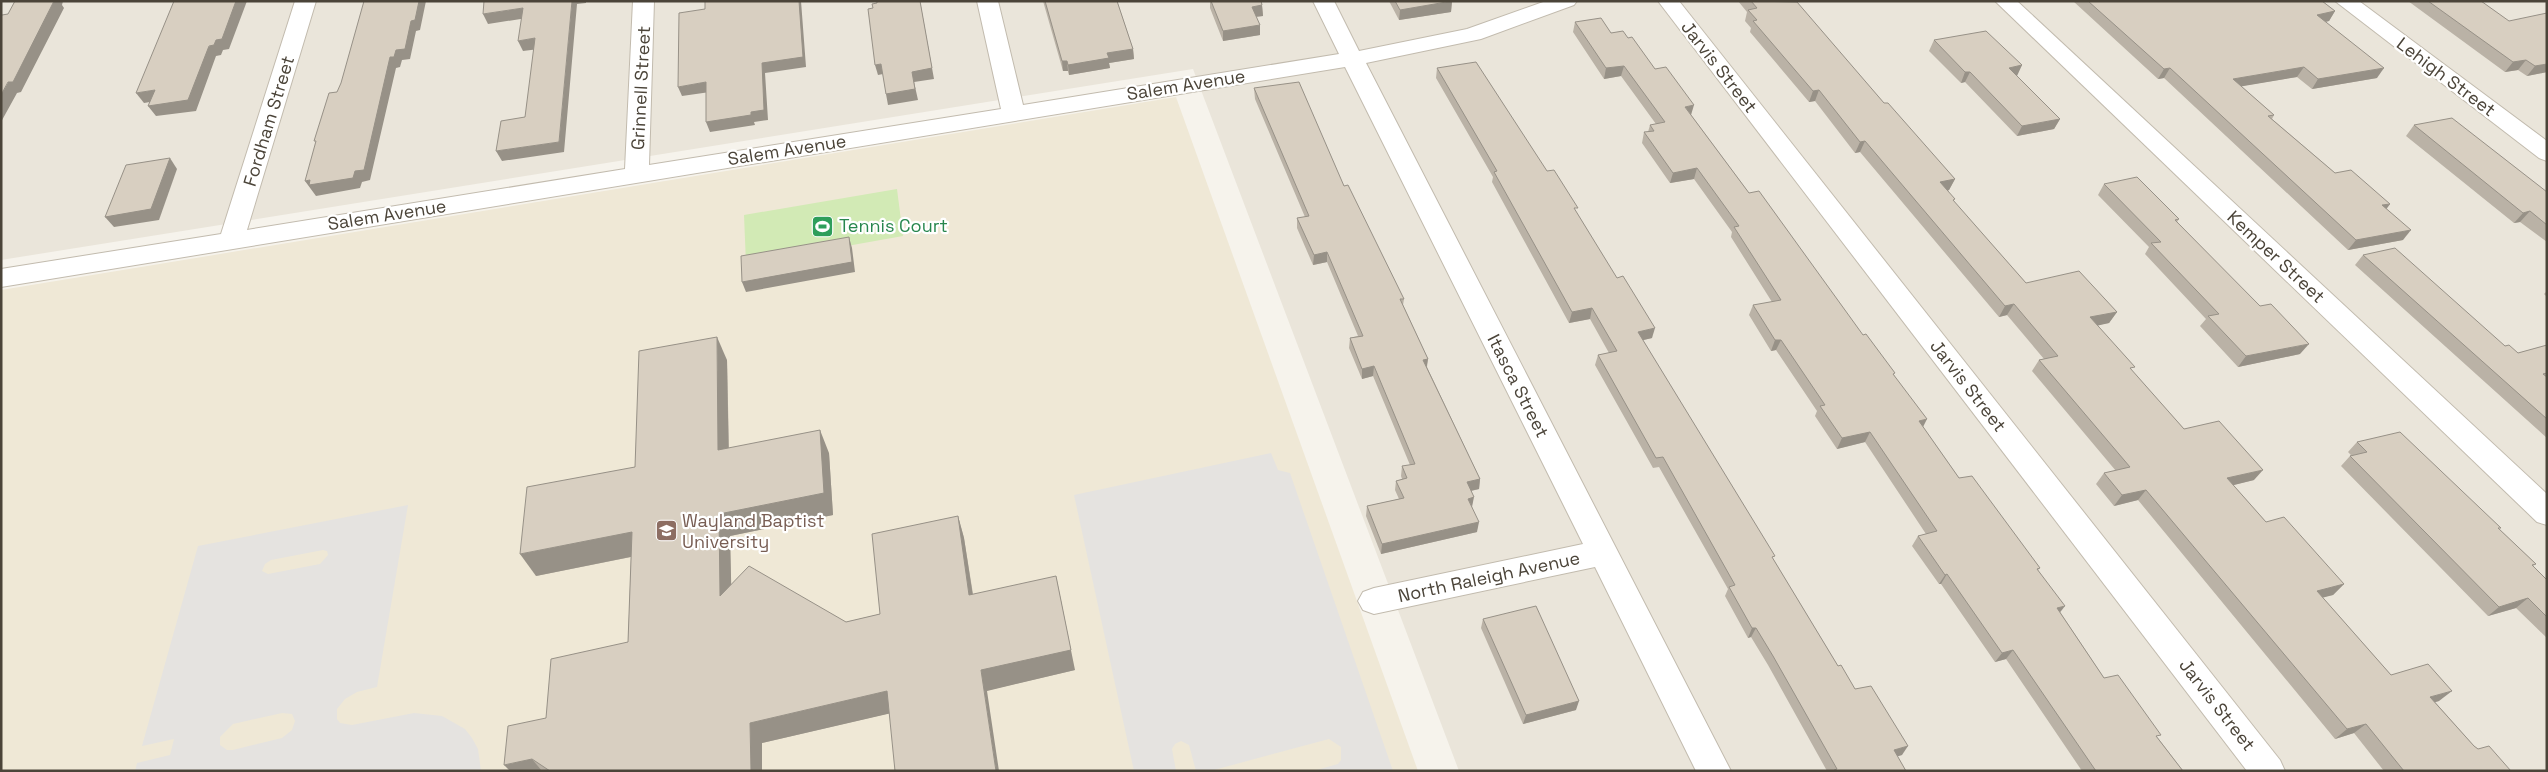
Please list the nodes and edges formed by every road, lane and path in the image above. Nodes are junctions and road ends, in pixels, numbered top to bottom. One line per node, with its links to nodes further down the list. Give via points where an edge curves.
1 (306, 1): 15 (street, Fordham Street)
2 (644, 1): 14 (street, Grinnell Street)
3 (987, 1): 10 (street)
4 (1323, 1): 9 (street, Itasca Street)
5 (1567, 1): 9 (street, Salem Avenue, via 1473,34)
6 (1668, 1): 21 (street, Jarvis Street)
7 (2005, 1): 17 (street, Kemper Street)
8 (2345, 1): 12 (street, Lehigh Street)
9 (1352, 59): 10 (street, Salem Avenue); 18 (street, Itasca Street)
10 (1013, 114): 14 (street, Salem Avenue)
11 (2547, 127): 12 (street)
12 (2520, 132): 13 (street, Lehigh Street)
13 (2547, 153)
14 (637, 175): 15 (street, Salem Avenue)
15 (231, 240): 16 (street, Salem Avenue)
16 (1, 278)
17 (2547, 513)
18 (1603, 553): 19 (street, North Raleigh Avenue); 20 (street, Itasca Street)
19 (1374, 602)
20 (1714, 771)
21 (2268, 771)

